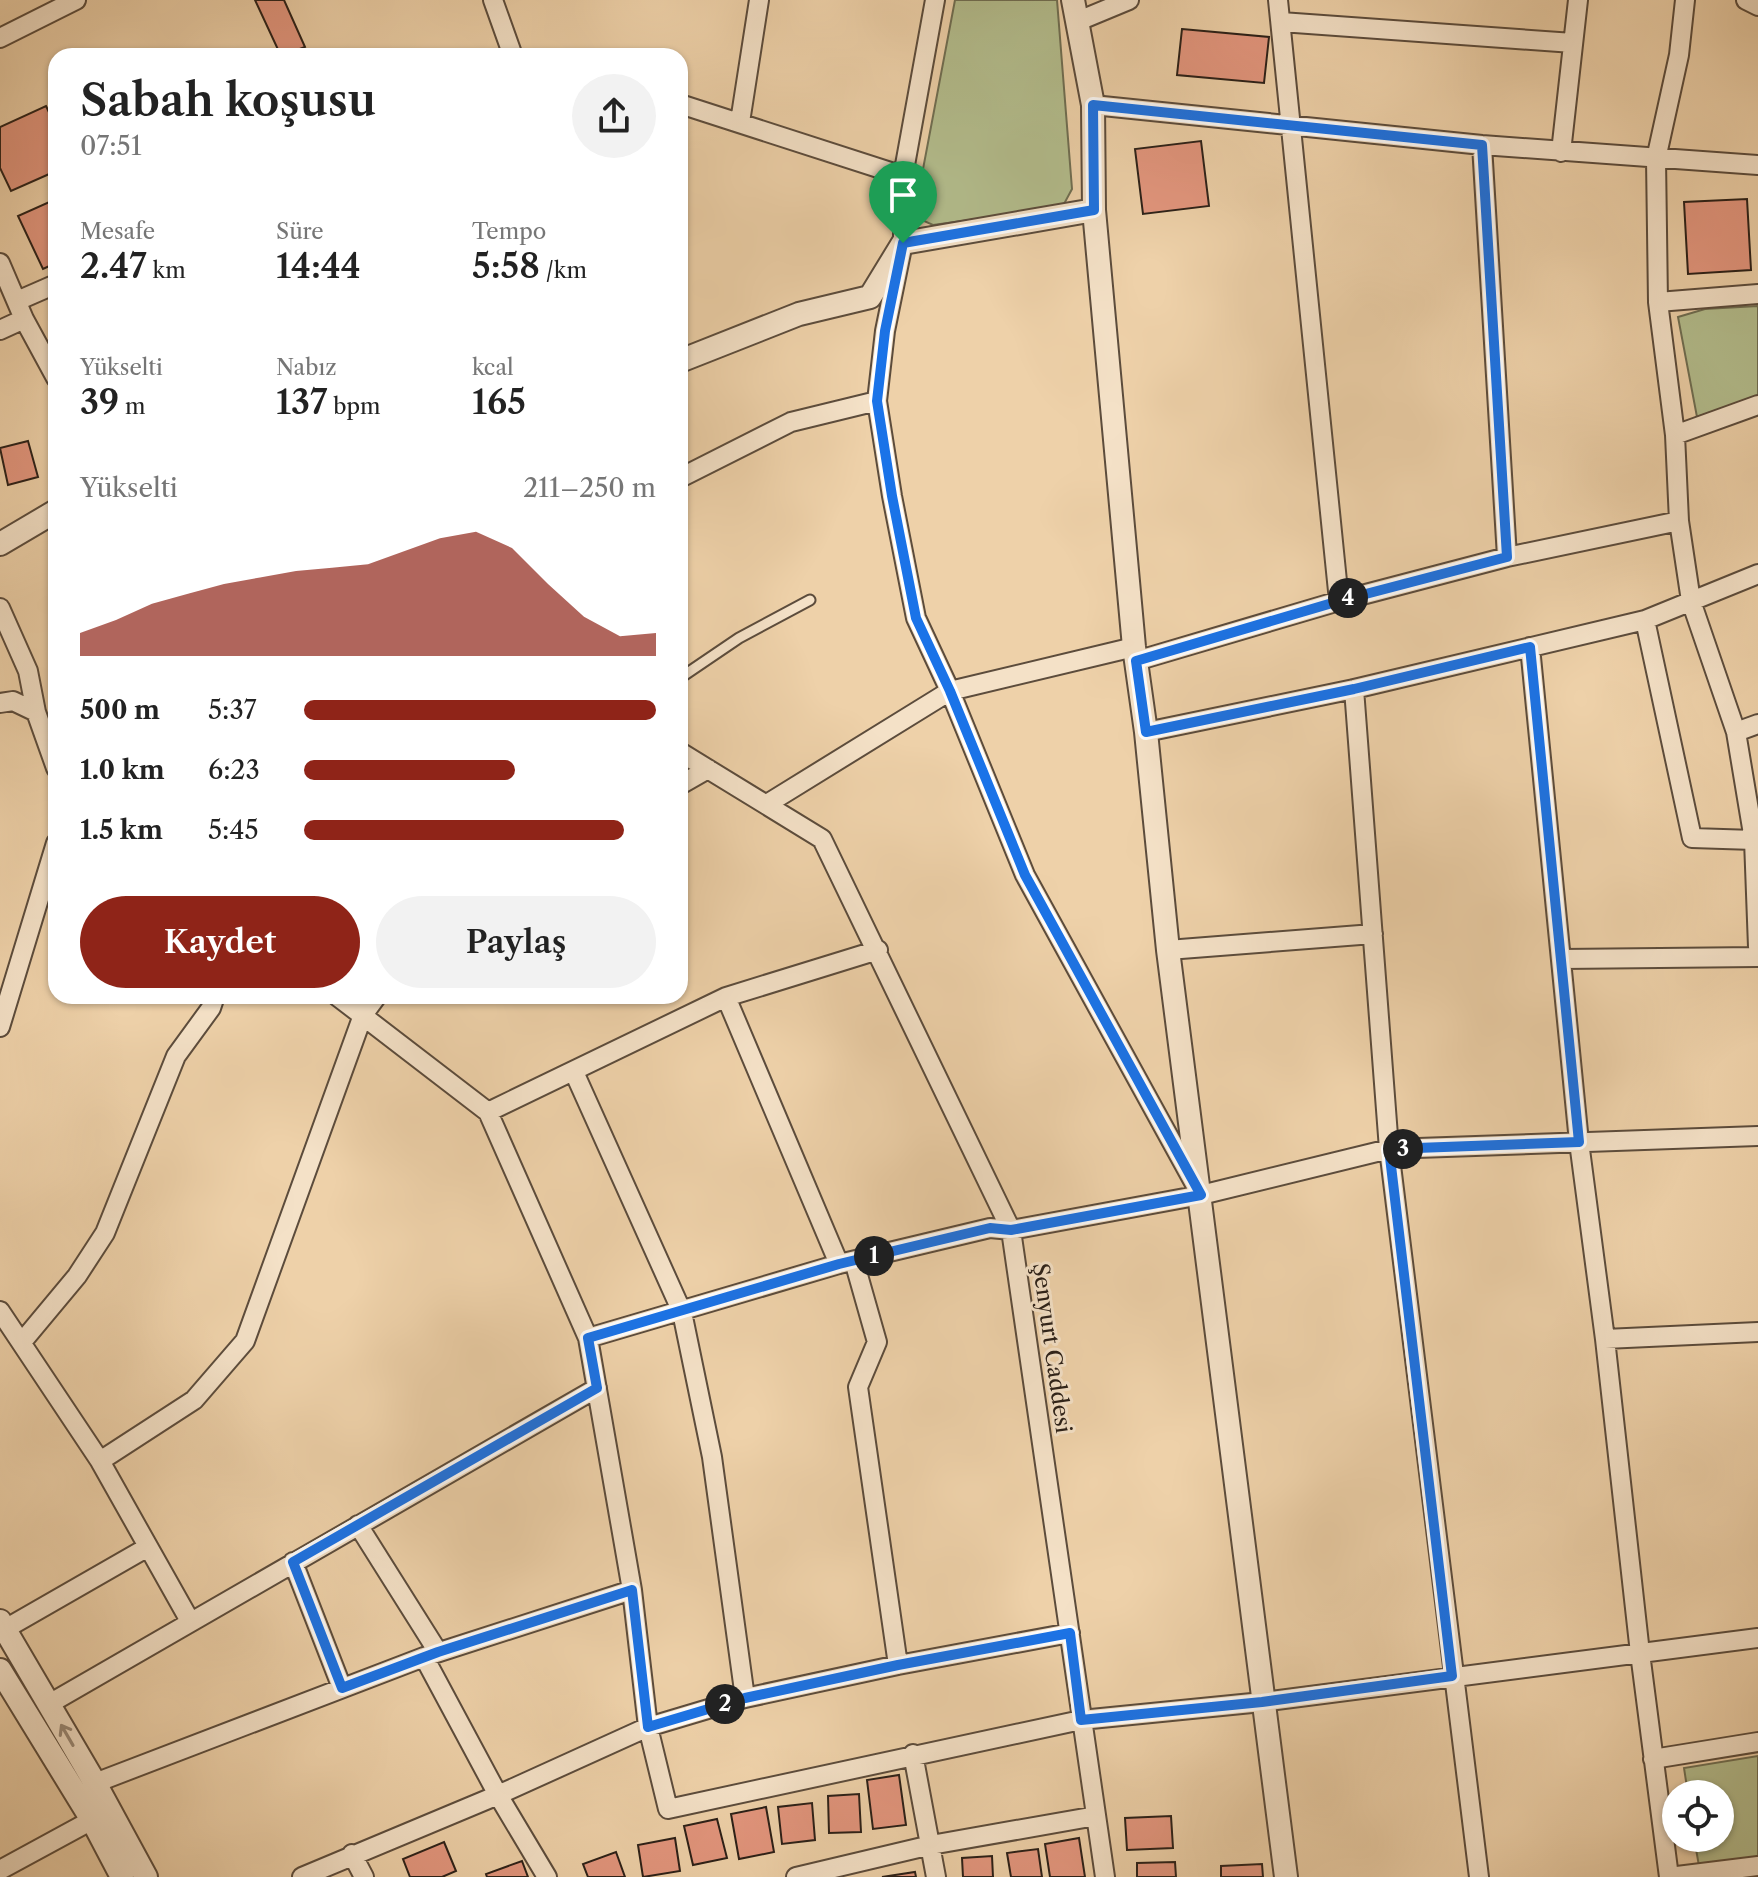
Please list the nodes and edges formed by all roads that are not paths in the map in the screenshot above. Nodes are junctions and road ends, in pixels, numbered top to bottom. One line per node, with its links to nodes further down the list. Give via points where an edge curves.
1 (76, 0): 13 (street)
2 (493, 0): 15 (street)
3 (759, 0): 18 (street)
4 (935, 0): 24 (street)
5 (1129, 0): 11 (street)
6 (1278, 0): 12 (street)
7 (1578, 0): 14 (street)
8 (1685, 0): 22 (street)
9 (1746, 0): 10 (street)
10 (1758, 6)
11 (1074, 11): 16 (street)
12 (1281, 22): 14 (street); 19 (street)
13 (0, 38)
14 (1573, 43): 21 (street)
15 (510, 48)
16 (1093, 105): 19 (street); 25 (street)
17 (688, 106): 18 (street)
18 (740, 122): 24 (street)
19 (1290, 124): 20 (street); 45 (street)
20 (1482, 145): 21 (street); 42 (street)
21 (1561, 152): 22 (street)
22 (1656, 159): 23 (street); 30 (street)
23 (1758, 165)
24 (903, 176): 26 (street)
25 (1094, 210): 26 (street); 50 (street)
26 (903, 243): 33 (street, via 870,297 799,314); 35 (street)
27 (0, 263): 31 (street)
28 (48, 290): 31 (street)
29 (1758, 294): 30 (street)
30 (1658, 302): 37 (street)
31 (21, 310): 32 (street); 34 (street)
32 (0, 330)
33 (688, 358)
34 (48, 362)
35 (877, 401): 38 (street, via 791,422); 53 (street, via 916,618)
36 (1758, 405): 37 (street)
37 (1675, 435): 40 (street)
38 (688, 474)
39 (48, 516): 41 (street)
40 (1679, 521): 42 (street); 46 (street)
41 (0, 544)
42 (1507, 557): 45 (street)
43 (1758, 574): 46 (street)
44 (810, 600): 51 (lane)
45 (1339, 601): 50 (street)
46 (1691, 601): 48 (street); 58 (street)
47 (0, 608): 55 (street, via 28,671)
48 (1645, 620): 49 (street); 64 (street, via 1692,838)
49 (1530, 647): 52 (street); 71 (street)
50 (1135, 654): 53 (street); 57 (street)
51 (688, 673)
52 (1354, 689): 57 (street); 66 (street)
53 (950, 691): 63 (street); 83 (street, via 1025,875)
54 (0, 703): 55 (street, via 13,701)
55 (36, 712): 59 (street)
56 (1758, 724): 58 (street)
57 (1146, 732): 69 (street)
58 (1736, 732): 64 (street)
59 (48, 746)
60 (688, 757): 61 (street, Şenyurt Caddesi)
61 (708, 769): 62 (street); 63 (street, Şenyurt Caddesi)
62 (688, 780)
63 (767, 804): 68 (street, Şenyurt Caddesi, via 822,839)
64 (1754, 840): 67 (street)
65 (48, 869): 77 (street)
66 (1373, 934): 69 (street); 82 (street)
67 (1758, 947)
68 (878, 950): 72 (street); 84 (street, Şenyurt Caddesi)
69 (1168, 950): 83 (street)
70 (1758, 957): 71 (street)
71 (1562, 959): 81 (street)
72 (726, 997): 78 (street); 85 (street)
73 (212, 1004): 91 (street, via 176,1056 105,1233)
74 (348, 1004): 76 (street)
75 (371, 1004): 76 (street)
76 (363, 1015): 79 (street); 93 (street, via 245,1341 194,1400)
77 (0, 1027)
78 (574, 1072): 79 (street); 87 (street)
79 (488, 1112): 89 (street)
80 (1758, 1136): 81 (street)
81 (1579, 1142): 82 (street); 90 (street)
82 (1389, 1149): 83 (street); 106 (street)
83 (1201, 1195): 84 (street); 109 (street)
84 (1011, 1230): 85 (street, via 990,1228); 100 (street, Şenyurt Caddesi)
85 (846, 1262): 87 (street); 104 (street, via 877,1342 858,1387)
86 (0, 1311): 91 (street)
87 (682, 1312): 89 (street); 108 (street, via 712,1457)
88 (1758, 1332): 90 (street)
89 (588, 1338): 92 (street)
90 (1605, 1339): 102 (street)
91 (22, 1342): 93 (street)
92 (597, 1388): 94 (street); 97 (street)
93 (100, 1461): 95 (street)
94 (358, 1525): 96 (street); 103 (street)
95 (148, 1547): 98 (street); 99 (street)
96 (293, 1562): 98 (street); 107 (street)
97 (632, 1590): 103 (street); 112 (street)
98 (190, 1621): 110 (street)
99 (2, 1625): 110 (street)
100 (1070, 1633): 104 (street); 111 (street, Şenyurt Caddesi)
101 (1758, 1638): 102 (street)
102 (1640, 1653): 106 (street); 115 (street)
103 (431, 1655): 107 (street); 117 (street)
104 (898, 1665): 108 (street)
105 (0, 1670): 119 (street)
106 (1452, 1676): 109 (street); 133 (street)
107 (342, 1688): 116 (street)
108 (745, 1698): 112 (street)
109 (1262, 1702): 111 (street); 132 (street)
110 (49, 1704): 116 (street, one-way to 110)
111 (1081, 1720): 114 (street); 118 (street, Şenyurt Caddesi)
112 (648, 1727): 114 (street, via 668,1809); 117 (street)
113 (1758, 1742): 115 (street)
114 (913, 1754): 120 (street)
115 (1653, 1759): 134 (street)
116 (95, 1783): 125 (street)
117 (498, 1795): 121 (street); 128 (street)
118 (1096, 1816): 120 (street); 131 (street, Şenyurt Caddesi)
119 (92, 1820): 123 (street); 124 (street)
120 (931, 1845): 129 (street); 130 (street)
121 (352, 1854): 126 (street); 127 (street)
122 (1758, 1866): 134 (street)
123 (0, 1870)
124 (122, 1877)
125 (146, 1877)
126 (302, 1877)
127 (364, 1877)
128 (547, 1877)
129 (796, 1877)
130 (936, 1877)
131 (1105, 1877)
132 (1286, 1877)
133 (1479, 1877)
134 (1669, 1877)

